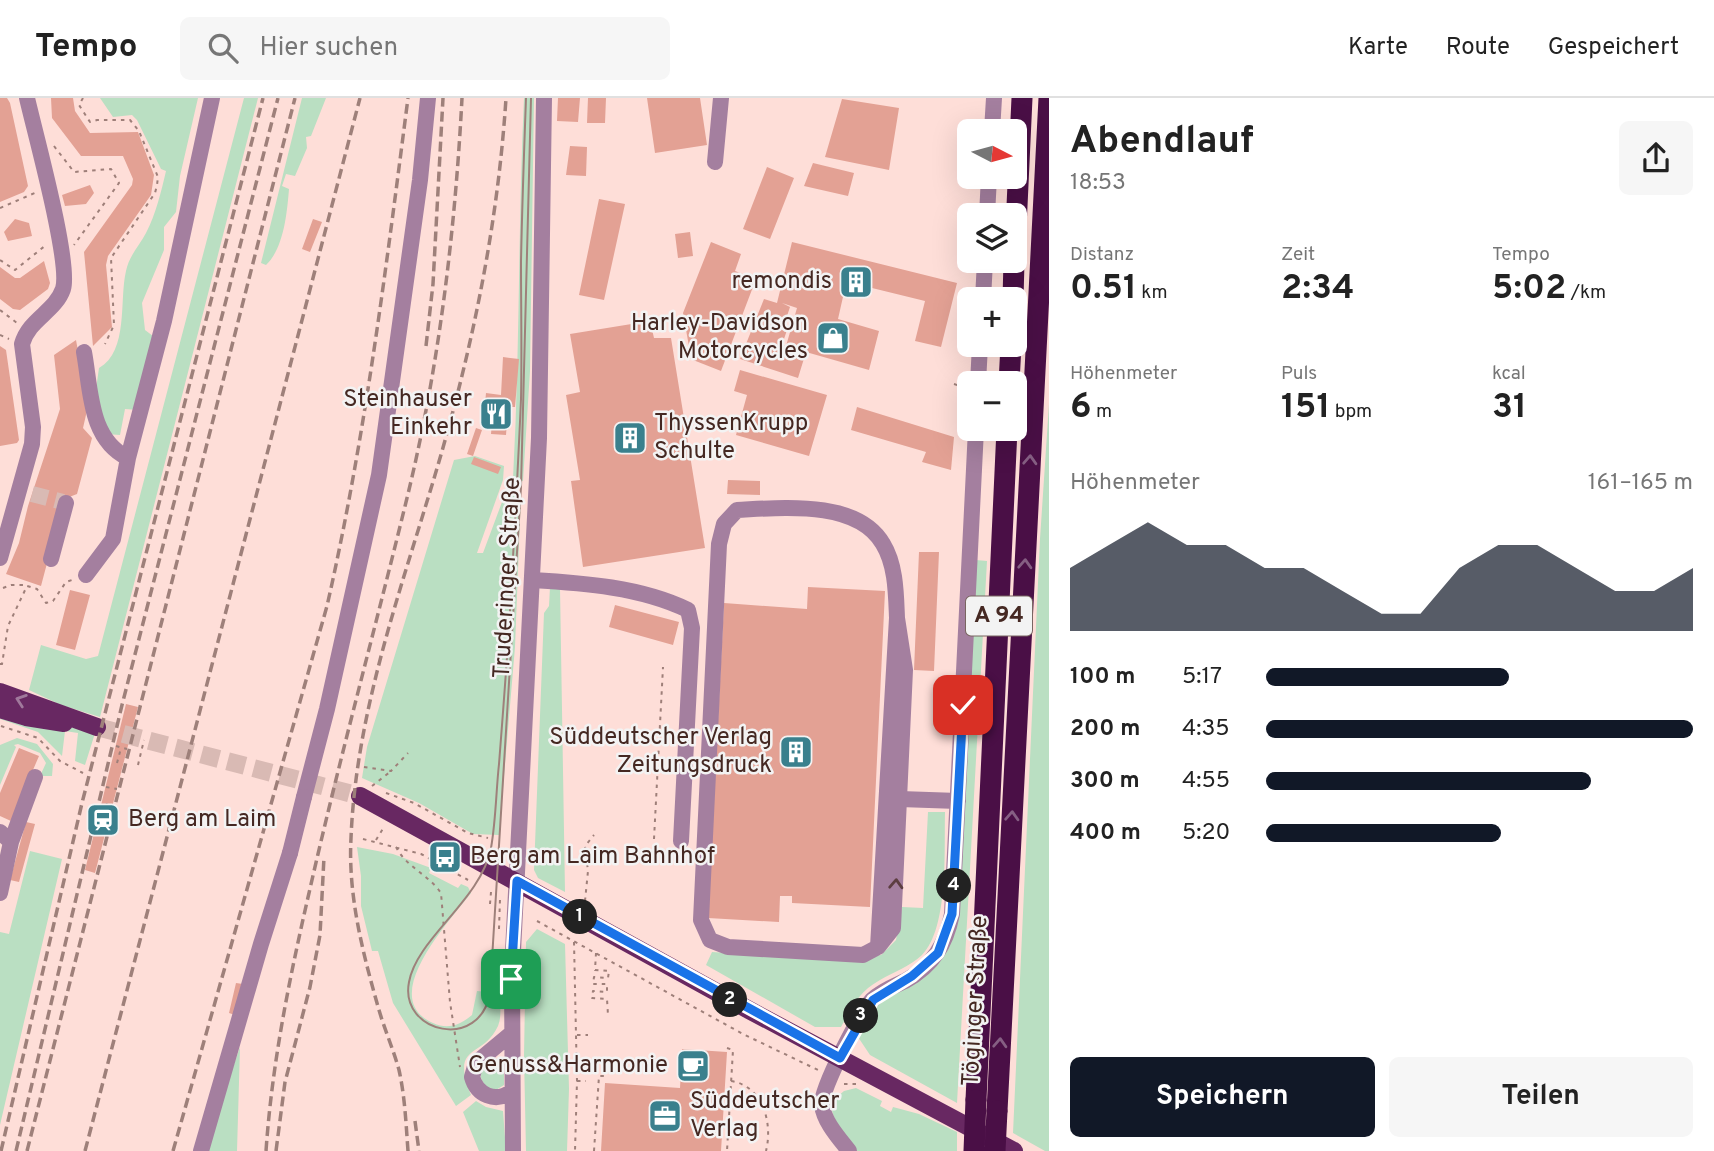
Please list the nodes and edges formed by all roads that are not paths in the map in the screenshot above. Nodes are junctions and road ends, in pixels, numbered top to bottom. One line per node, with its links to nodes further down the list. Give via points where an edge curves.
1 (27, 98): 18 (street, via 65,278 55,303 26,330 22,344 33,427 26,493)
2 (212, 98): 16 (street, via 164,321)
3 (428, 98): 37 (street, bridge, via 421,180 379,475 290,853)
4 (544, 98): 21 (street, Truderinger Straße)
5 (720, 98): 11 (street)
6 (994, 98): 9 (street)
7 (1022, 98): 12 (highway)
8 (1049, 98): 10 (highway, Töginger Straße)
9 (993, 119)
10 (1048, 125): 41 (highway, Töginger Straße / A 94, one-way to 10, bridge)
11 (715, 162)
12 (1017, 203)
13 (84, 352): 16 (street, via 98,431 116,452)
14 (975, 441): 28 (street)
15 (1006, 441): 40 (highway, Töginger Straße / A 94, bridge)
16 (128, 458): 20 (street, via 113,539)
17 (67, 501): 19 (street)
18 (0, 558)
19 (51, 559)
20 (86, 575)
21 (532, 580): 30 (street, via 599,585 688,610 692,623); 31 (street, Truderinger Straße)
22 (897, 618): 27 (street, via 905,670); 33 (street); 33 (street, via 895,582 885,545 857,521 833,511 783,507 737,510 723,524 701,920 710,940 728,947 863,954)
23 (0, 692): 24 (main road, one-way to 23, via 93,726)
24 (0, 709)
25 (35, 777): 29 (street)
26 (366, 792): 31 (main road)
27 (900, 799): 28 (street); 33 (street, one-way to 27, via 893,928)
28 (958, 801): 35 (street, via 952,914 944,942 929,964 873,1000)
29 (6, 837): 32 (street)
30 (681, 841)
31 (517, 881): 34 (street, Truderinger Straße); 35 (main road)
32 (0, 893)
33 (878, 947)
34 (512, 1033): 36 (street, Truderinger Straße); 36 (street, via 476,1063 472,1077 479,1091 488,1096 500,1097)
35 (840, 1058): 39 (street, via 823,1092 822,1105 826,1119); 42 (main road)
36 (511, 1091): 38 (street, Truderinger Straße)
37 (201, 1151)
38 (513, 1151)
39 (849, 1151)
40 (974, 1151)
41 (995, 1151)
42 (1014, 1151)

